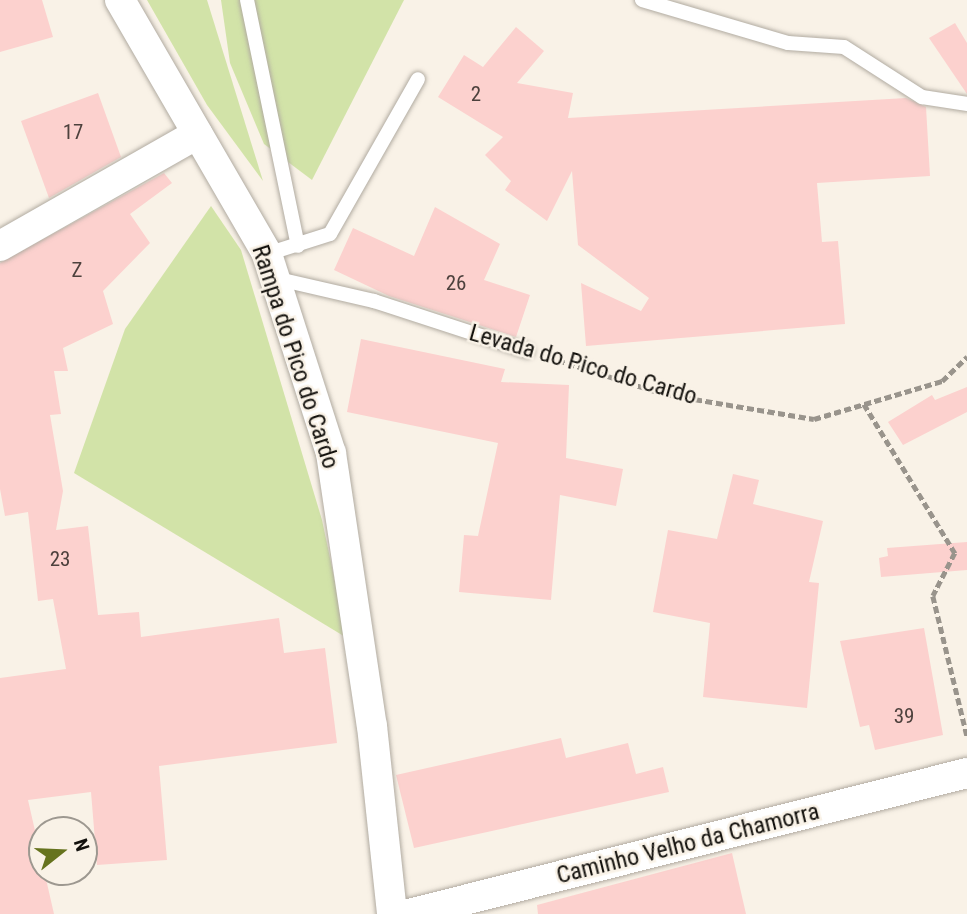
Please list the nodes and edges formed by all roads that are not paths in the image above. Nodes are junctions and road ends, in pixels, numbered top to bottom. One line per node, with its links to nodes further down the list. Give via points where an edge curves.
1 (120, 0): 6 (street, Rampa do Pico do Cardo)
2 (247, 0): 8 (lane)
3 (642, 0): 5 (lane, via 788,43 844,47 922,97)
4 (418, 79): 8 (lane, via 330,234)
5 (967, 104)
6 (197, 134): 7 (street); 9 (street, Rampa do Pico do Cardo)
7 (0, 246)
8 (298, 246): 9 (lane)
9 (270, 266): 10 (lane, Levada do Pico do Cardo); 12 (street, Rampa do Pico do Cardo, via 331,453 372,726)
10 (527, 351)
11 (967, 773): 13 (street, Caminho Velho da Chamorra)
12 (392, 914)
13 (409, 914)

